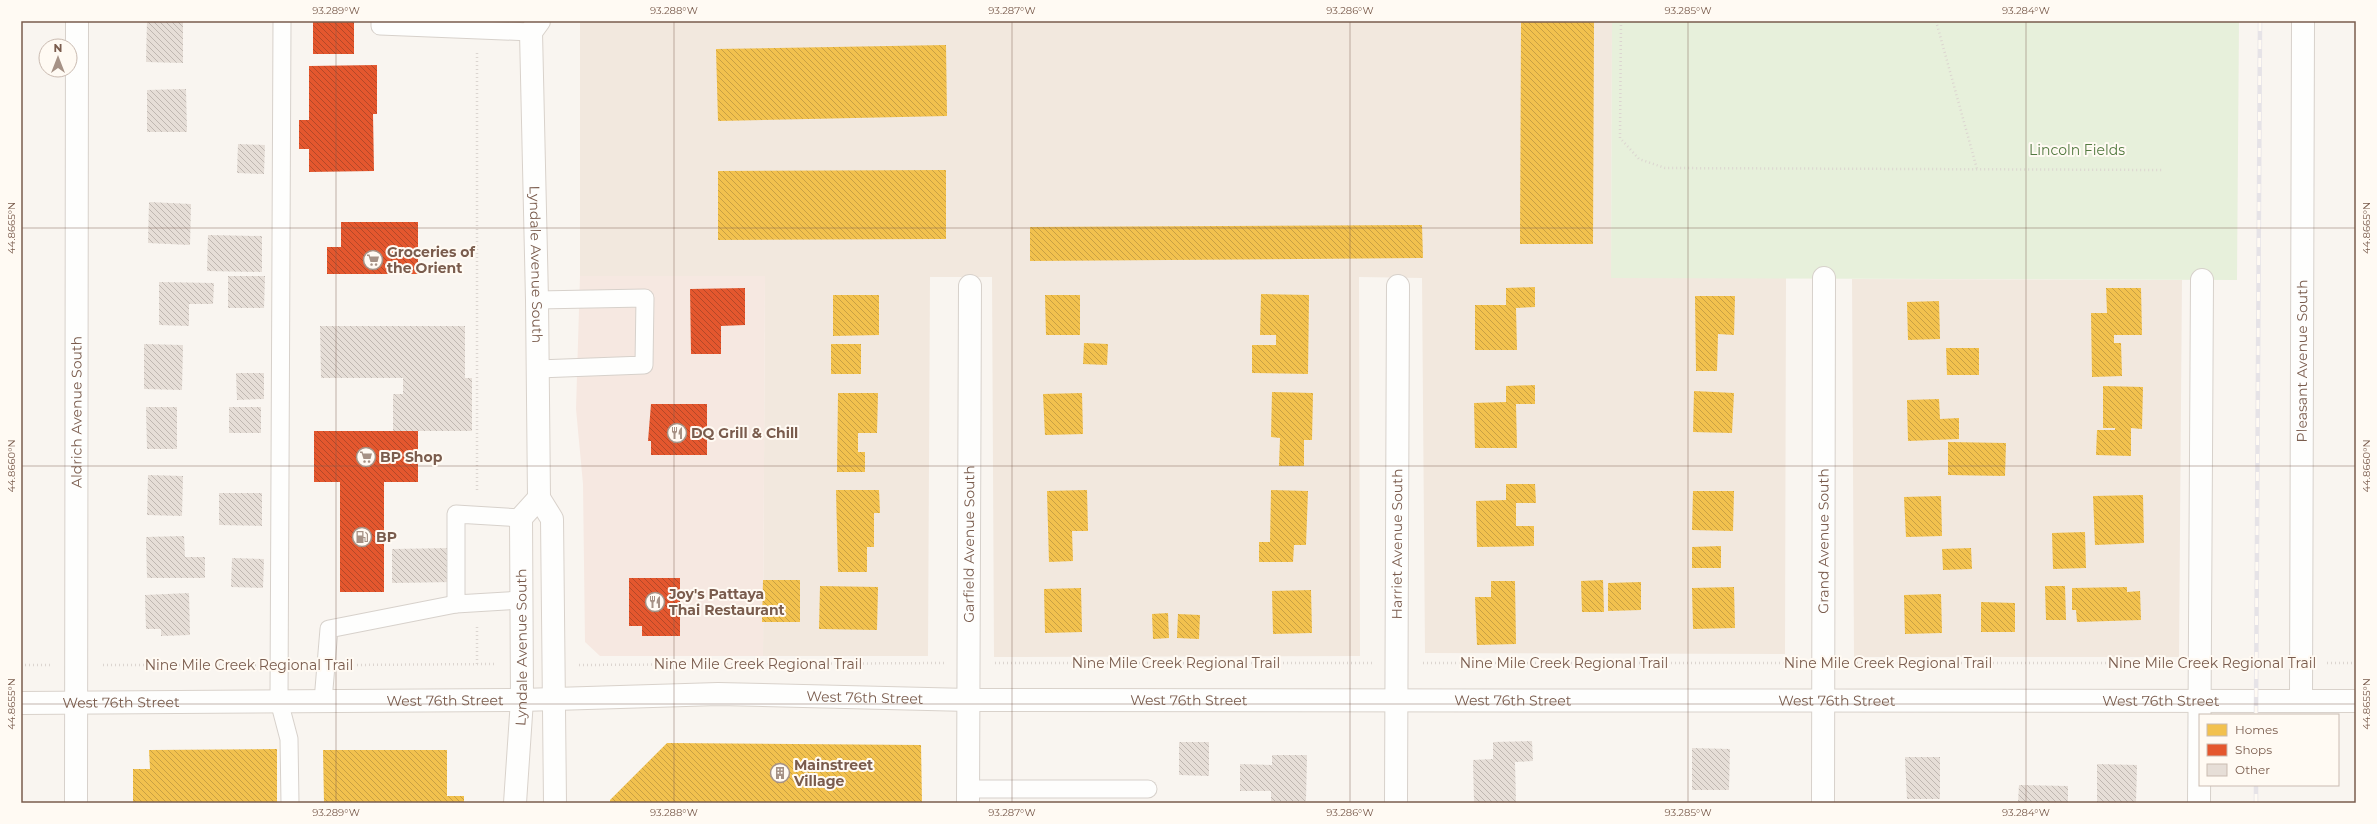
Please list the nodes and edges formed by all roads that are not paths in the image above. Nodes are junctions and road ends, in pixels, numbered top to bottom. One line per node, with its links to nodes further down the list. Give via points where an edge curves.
1 (77, 21): 27 (street, Aldrich Avenue South)
2 (282, 21): 20 (lane)
3 (380, 21): 5 (lane, via 380,26 477,30)
4 (2303, 21): 24 (street, Pleasant Avenue South)
5 (531, 25): 10 (street, Lyndale Avenue South)
6 (1824, 278): 22 (street, Grand Avenue South)
7 (2202, 280): 23 (street)
8 (970, 286): 18 (street, Garfield Avenue South)
9 (1398, 286): 19 (street, Harriet Avenue South)
10 (537, 300): 11 (street, Lyndale Avenue South); 11 (lane, via 645,298 644,366)
11 (538, 369): 12 (street, Lyndale Avenue South)
12 (539, 498): 13 (street); 16 (street, via 552,519)
13 (521, 518): 14 (street, Lyndale Avenue South); 15 (lane, via 456,514)
14 (522, 600): 15 (lane); 17 (street, Lyndale Avenue South)
15 (456, 604): 21 (lane, via 329,629)
16 (555, 699): 17 (street, West 76th Street); 18 (street, West 76th Street, via 718,694); 35 (street)
17 (522, 700): 21 (street, West 76th Street); 34 (street, Lyndale Avenue South)
18 (969, 700): 19 (street, West 76th Street); 31 (street, Garfield Avenue South)
19 (1396, 700): 22 (street, West 76th Street); 36 (street, Harriet Avenue South)
20 (279, 701): 21 (street, West 76th Street); 27 (street, West 76th Street); 33 (lane, via 289,739)
21 (323, 701)
22 (1823, 701): 23 (street, West 76th Street); 37 (street, Grand Avenue South)
23 (2200, 701): 24 (street, West 76th Street); 28 (street)
24 (2301, 701): 25 (street, West 76th Street)
25 (2356, 701)
26 (21, 703): 27 (street, West 76th Street)
27 (77, 703): 32 (street, Aldrich Avenue South)
28 (2200, 714)
29 (2199, 786): 38 (street)
30 (1148, 789): 31 (lane)
31 (968, 796)
32 (76, 803)
33 (290, 803)
34 (515, 803)
35 (555, 803)
36 (1396, 803)
37 (1823, 803)
38 (2199, 803)

